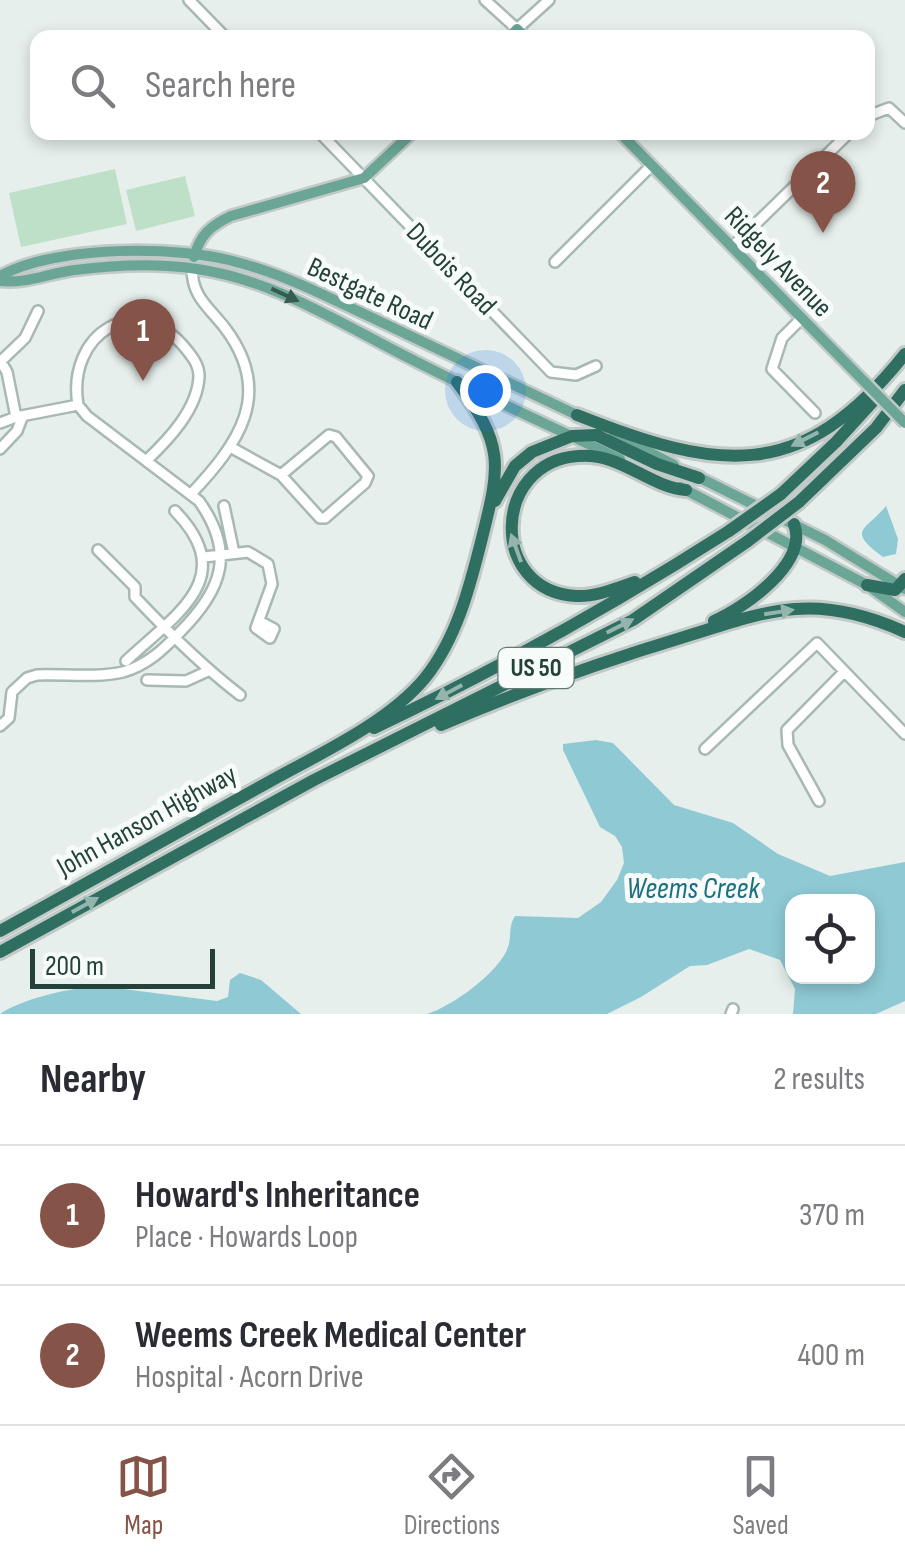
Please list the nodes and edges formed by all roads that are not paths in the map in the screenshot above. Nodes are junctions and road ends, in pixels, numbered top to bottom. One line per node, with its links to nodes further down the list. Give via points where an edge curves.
1 (189, 0): 4 (street)
2 (485, 0): 5 (street)
3 (549, 0): 6 (street)
4 (218, 30)
5 (512, 30)
6 (522, 30)
7 (875, 113): 8 (street, via 889,108)
8 (905, 123)
9 (327, 140): 14 (street, Dubois Road)
10 (404, 140): 14 (main road)
11 (627, 140): 13 (main road, Ridgely Avenue)
12 (842, 140): 15 (street)
13 (651, 166): 15 (main road, Ridgely Avenue); 17 (street)
14 (364, 178): 16 (main road, via 231,216 201,236); 25 (street, Dubois Road, via 552,372 576,374)
15 (733, 246): 21 (main road, Ridgely Avenue)
16 (194, 254): 18 (main road); 19 (main road, Bestgate Road, via 102,252 17,267); 30 (main road, Bestgate Road, via 240,262 302,286)
17 (555, 262)
18 (192, 268): 19 (main road, Bestgate Road, via 71,270 16,283); 26 (main road, Bestgate Road, one-way to 26, via 276,290); 35 (street, via 198,299 226,329 245,370 246,412)
19 (0, 278)
20 (38, 311): 23 (street, via 24,338)
21 (802, 318): 29 (street, via 782,338 772,369); 33 (main road, Ridgely Avenue, bridge)
22 (905, 354): 30 (highway, one-way to 30, via 851,412 804,443 777,451 710,456 672,450)
23 (0, 360): 31 (street)
24 (905, 365): 51 (highway, US 50, bridge, via 781,494)
25 (596, 366)
26 (457, 382): 34 (main road, Bestgate Road); 44 (highway, via 492,440 496,470)
27 (905, 390): 69 (highway, US 50, one-way to 27, bridge, via 633,620 799,502 876,428)
28 (78, 405): 31 (street); 37 (street); 37 (street, via 84,352 99,332 133,320 178,339 195,360 198,386 172,435)
29 (815, 413)
30 (576, 415): 39 (main road, Bestgate Road)
31 (19, 417): 32 (street); 36 (street, via 17,431)
32 (0, 424)
33 (905, 424)
34 (572, 436): 39 (highway, via 596,435); 40 (main road, Bestgate Road); 44 (highway, via 515,466)
35 (232, 448): 38 (street); 41 (street)
36 (0, 449)
37 (147, 460): 41 (street)
38 (281, 476): 38 (street, via 325,518 368,476 329,436)
39 (700, 478): 45 (main road, Bestgate Road)
40 (686, 490): 46 (main road, Bestgate Road); 51 (highway, one-way to 40, via 580,596 546,588 512,547 516,499 540,467 580,455 616,461)
41 (191, 494): 49 (street, via 213,520)
42 (224, 506): 48 (street)
43 (175, 511): 50 (street)
44 (488, 516): 68 (highway, via 457,622 424,679 398,704)
45 (794, 524): 46 (highway); 53 (main road, Bestgate Road)
46 (796, 546): 52 (main road, Bestgate Road); 59 (highway, via 771,582 743,606)
47 (98, 550): 56 (street)
48 (234, 553): 49 (street); 55 (street, via 258,556 271,571)
49 (220, 555): 50 (street); 58 (street, via 212,594)
50 (204, 557): 56 (street, via 198,586)
51 (657, 577): 68 (highway, US 50, one-way to 68)
52 (867, 584): 53 (highway, via 884,590); 54 (main road, Bestgate Road)
53 (904, 585)
54 (905, 612)
55 (258, 622)
56 (163, 626): 58 (street); 60 (street)
57 (905, 632): 59 (highway, one-way to 57, via 795,609 864,616)
58 (176, 638): 61 (street); 65 (street, via 122,672 27,678 12,692)
59 (651, 647): 69 (highway, via 510,696)
60 (126, 661)
61 (208, 671): 63 (street, via 186,681); 64 (street)
62 (844, 672): 66 (street); 67 (street, via 816,643); 70 (street, via 788,730 788,746)
63 (147, 680)
64 (240, 695)
65 (0, 726)
66 (905, 734)
67 (705, 749)
68 (318, 755): 71 (highway, John Hanson Highway / US 50)
69 (314, 780): 72 (highway, John Hanson Highway / US 50, one-way to 69)
70 (819, 800)
71 (0, 931)
72 (0, 952)

